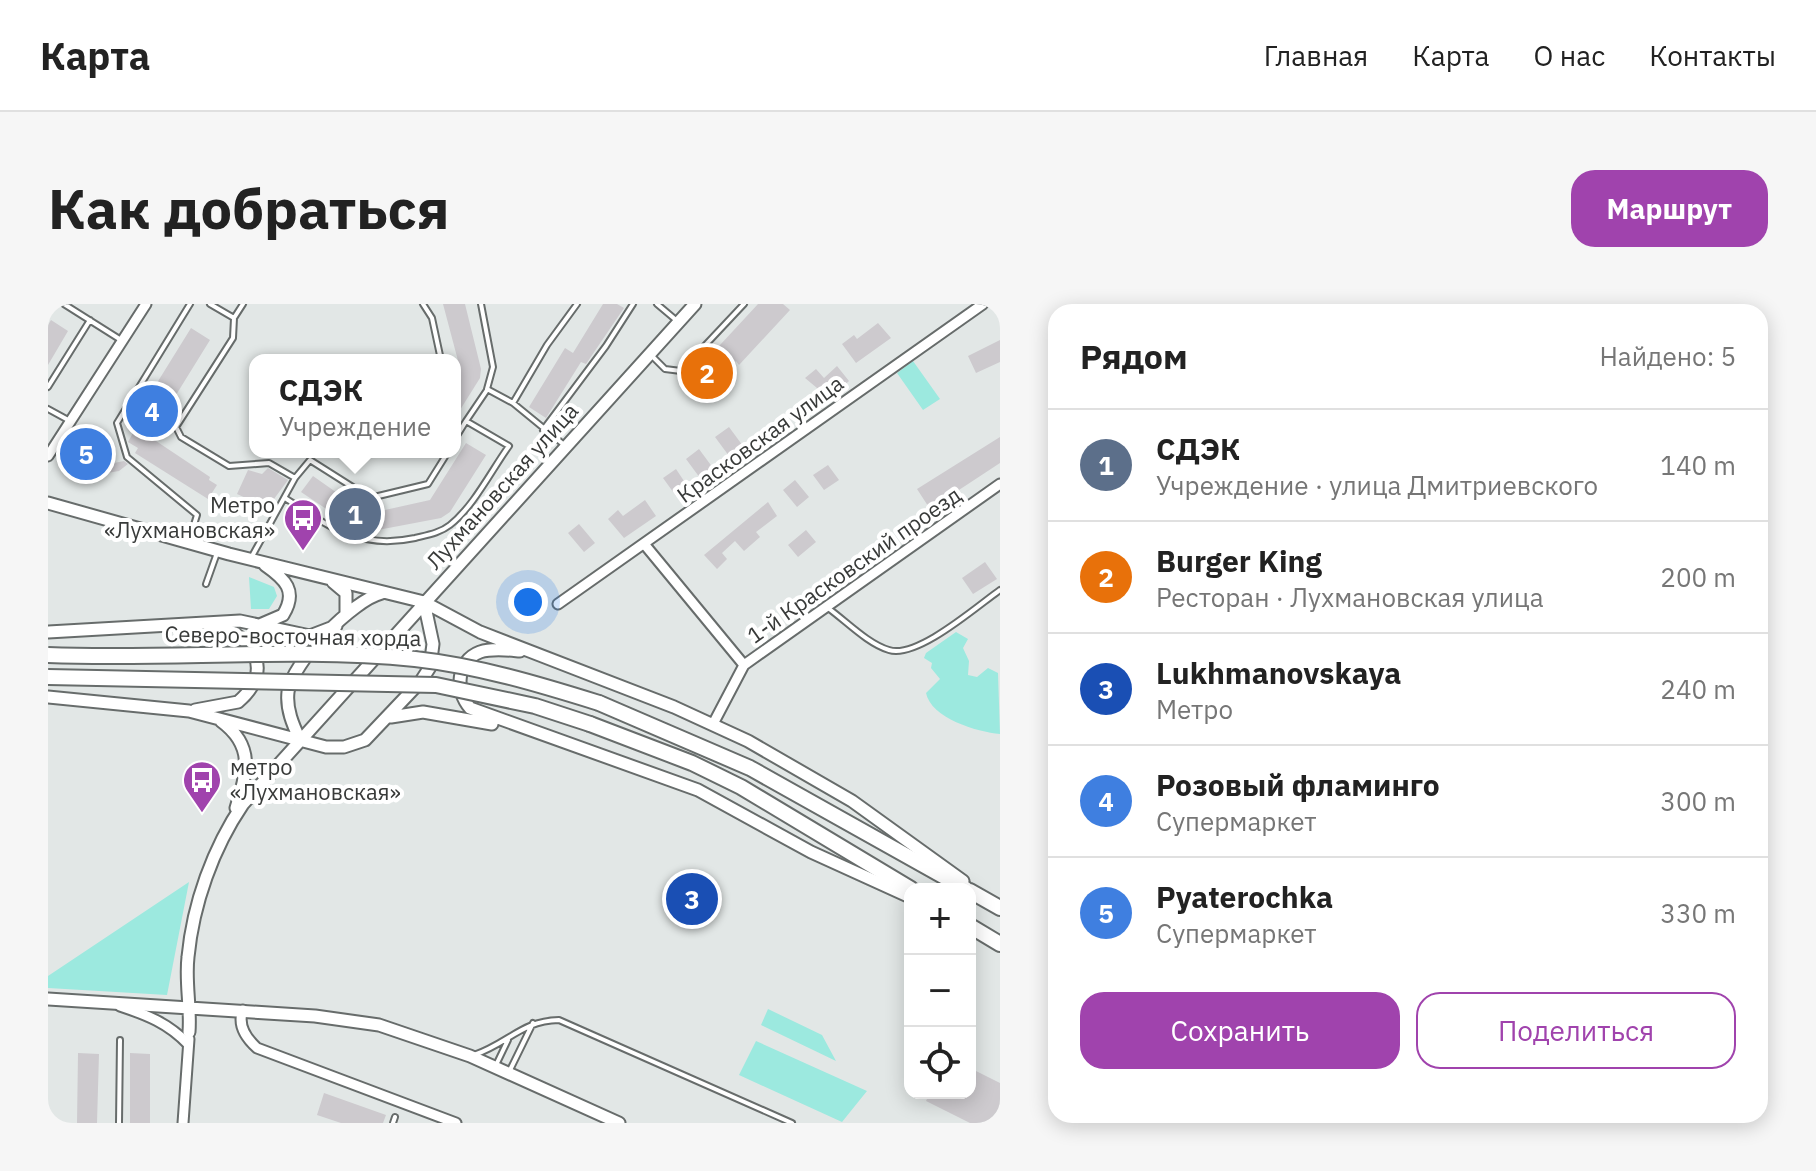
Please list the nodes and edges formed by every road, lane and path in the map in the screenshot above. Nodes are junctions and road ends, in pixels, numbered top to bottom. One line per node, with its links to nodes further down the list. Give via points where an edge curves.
1 (64, 304): 15 (lane)
2 (146, 304): 17 (street)
3 (190, 304): 37 (lane, via 117,423 127,457 197,515)
4 (210, 304): 14 (lane)
5 (243, 304): 14 (lane)
6 (423, 304): 18 (lane, via 432,318)
7 (481, 304): 21 (lane, via 493,367)
8 (577, 304): 22 (lane)
9 (633, 304): 27 (lane)
10 (657, 304): 16 (lane)
11 (695, 304): 16 (street, Лухмановская улица)
12 (744, 304): 19 (lane, via 681,371 665,369)
13 (983, 304): 38 (street, Красковская улица)
14 (234, 318): 33 (lane, via 233,338 176,427 181,437 229,466 269,463)
15 (90, 320): 17 (lane); 20 (lane)
16 (678, 322): 19 (street, Лухмановская улица)
17 (123, 341): 24 (street)
18 (440, 354)
19 (650, 354): 28 (street, Лухмановская улица)
20 (48, 387)
21 (487, 389): 22 (lane); 25 (lane)
22 (513, 403): 27 (lane)
23 (48, 409): 24 (lane)
24 (70, 421): 29 (street)
25 (466, 421): 26 (lane); 35 (lane, via 509,446 457,518 434,534 367,542 347,536)
26 (461, 429)
27 (543, 430): 28 (lane)
28 (565, 446): 45 (street, Лухмановская улица)
29 (48, 456)
30 (313, 458): 32 (lane, via 370,498 428,484)
31 (313, 458): 33 (lane)
32 (444, 458)
33 (295, 478): 35 (lane)
34 (1000, 484): 47 (street, 1-й Красковский проезд)
35 (285, 498): 40 (lane)
36 (48, 503): 37 (street)
37 (189, 543): 39 (street)
38 (645, 545): 46 (street, Красковская улица); 55 (street)
39 (218, 550): 40 (street); 42 (lane)
40 (254, 560): 41 (street); 50 (street, via 283,577 291,596 279,619)
41 (321, 577): 44 (street); 48 (street, via 346,593)
42 (206, 584)
43 (1000, 590): 47 (lane, via 922,645 902,652 887,650)
44 (385, 593): 45 (street); 48 (street)
45 (424, 602): 53 (street, via 465,626); 60 (street, via 433,644 430,667); 63 (street, Лухмановская улица)
46 (558, 604)
47 (826, 607): 55 (street, 1-й Красковский проезд)
48 (345, 615): 51 (street)
49 (202, 621): 50 (street); 52 (street); 58 (street, via 244,638 257,671 238,702)
50 (258, 624): 51 (street, via 310,636)
51 (336, 626): 63 (street, via 297,669 289,687 288,708)
52 (48, 632)
53 (536, 652): 61 (street); 62 (street, via 482,651 465,664 459,678 470,708)
54 (48, 655): 65 (highway, Северо-восточная хорда, bridge, via 275,654 415,659 470,667 599,703 750,768)
55 (744, 665): 61 (street, 1-й Красковский проезд)
56 (48, 677): 66 (highway, Северо-восточная хорда, bridge, via 436,685 535,706 692,763)
57 (48, 697): 58 (street)
58 (189, 711): 59 (street)
59 (217, 718): 63 (street); 64 (street, via 237,734 247,757)
60 (388, 718): 62 (street, via 423,712); 63 (street, via 356,745 335,748)
61 (713, 724): 69 (street, via 852,801)
62 (524, 730): 67 (street, via 698,790 811,852)
63 (300, 740): 64 (street)
64 (234, 818): 74 (street, via 202,891 187,957)
65 (955, 883)
66 (904, 885)
67 (904, 894)
68 (976, 894): 69 (highway, Северо-восточная хорда)
69 (994, 904)
70 (976, 930): 71 (highway)
71 (1000, 944)
72 (48, 999): 73 (street)
73 (109, 1002): 74 (street); 77 (street, via 157,1019)
74 (189, 1006): 75 (street); 77 (street)
75 (243, 1010): 80 (street, via 379,1025); 85 (street, via 244,1034 257,1048)
76 (534, 1021): 78 (lane); 82 (lane); 87 (lane, via 559,1020 581,1028)
77 (189, 1038): 84 (street)
78 (509, 1038): 80 (lane); 81 (lane)
79 (120, 1040): 83 (lane)
80 (470, 1056): 81 (street)
81 (495, 1067): 82 (street)
82 (509, 1073): 86 (street)
83 (119, 1123)
84 (183, 1123)
85 (456, 1123)
86 (619, 1123)
87 (792, 1123)

